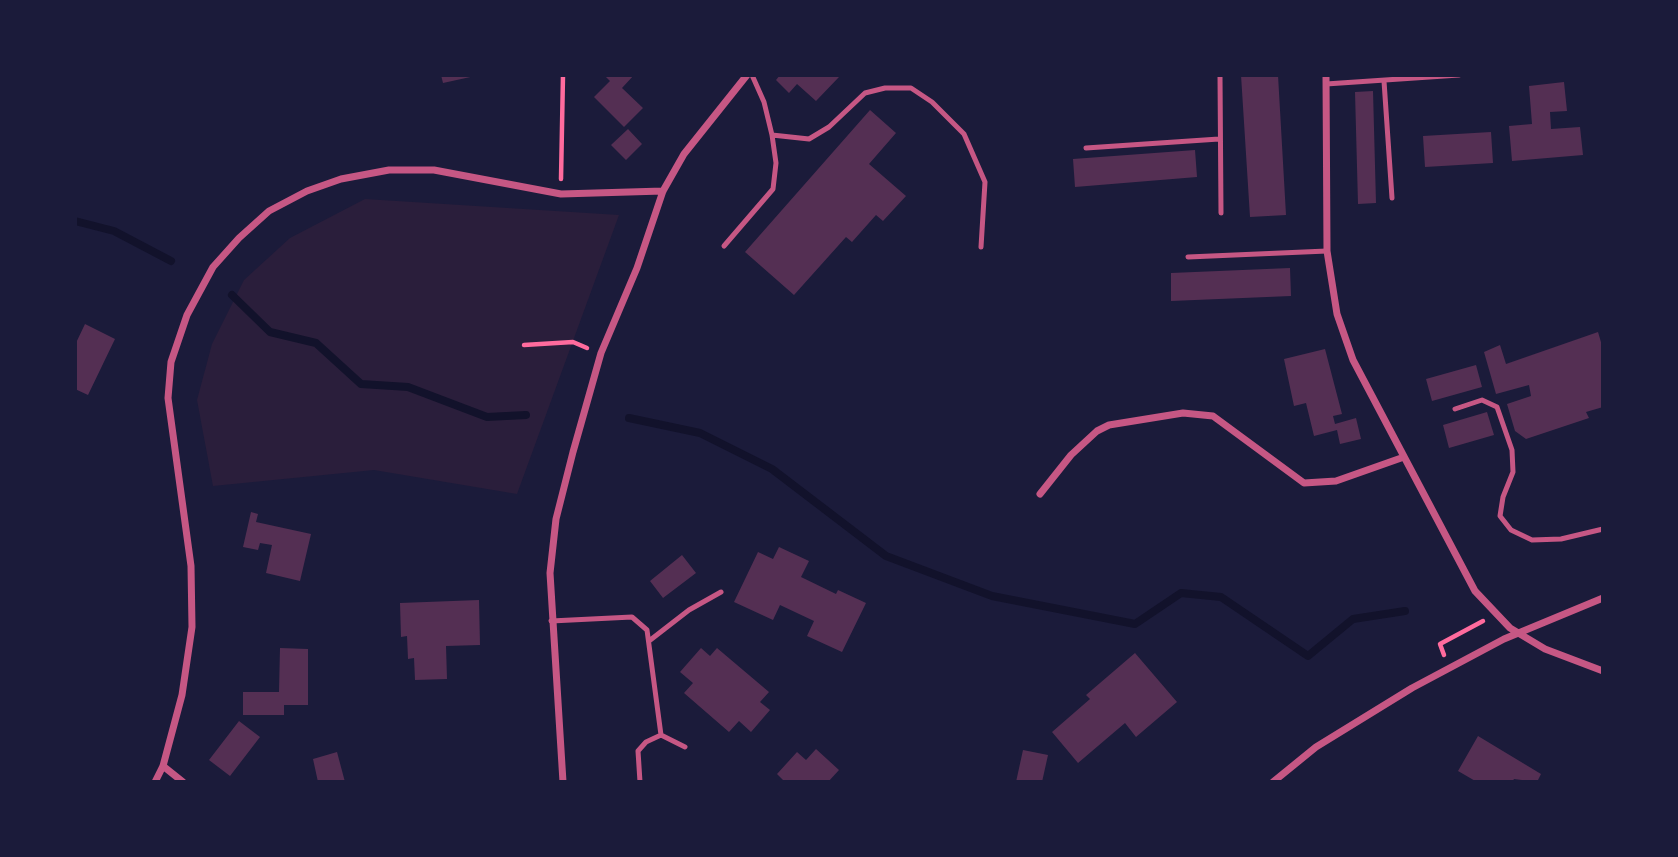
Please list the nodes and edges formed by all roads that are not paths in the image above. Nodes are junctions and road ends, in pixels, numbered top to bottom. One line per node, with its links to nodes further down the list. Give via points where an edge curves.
1 (747, 75): 10 (street, via 684,155)
2 (752, 75): 7 (lane)
3 (1220, 75): 8 (lane)
4 (1459, 75): 6 (lane)
5 (1325, 80): 6 (lane); 15 (street)
6 (1384, 80): 11 (lane)
7 (772, 135): 13 (lane, via 773,190); 14 (lane, via 809,139 865,93 911,88 964,134 985,182)
8 (1219, 139): 9 (lane); 12 (lane)
9 (1086, 149)
10 (663, 191): 23 (street, via 601,353 556,519); 28 (street, via 561,194 435,170 390,170 341,179 269,211 213,267 187,315 171,362 169,398 191,566 192,627 183,695)
11 (1392, 198)
12 (1221, 213)
13 (724, 246)
14 (981, 247)
15 (1327, 251): 16 (lane); 18 (street, via 1337,314 1353,360)
16 (1188, 257)
17 (1455, 409): 20 (lane, via 1482,400 1497,407 1512,450 1513,472 1500,516 1511,530 1532,540 1561,540)
18 (1404, 457): 19 (street, via 1336,481 1304,483 1213,416 1183,413 1097,431); 25 (street, via 1475,591 1510,628 1545,649)
19 (1040, 494)
20 (1603, 530)
21 (721, 592): 24 (lane)
22 (1603, 598): 33 (street, via 1504,639 1412,688 1316,747)
23 (551, 621): 24 (lane, via 632,617 647,630); 31 (street)
24 (649, 641): 26 (lane)
25 (1603, 671)
26 (661, 735): 27 (lane); 32 (lane, via 638,751)
27 (685, 747)
28 (163, 766): 29 (street); 30 (street)
29 (155, 782)
30 (183, 782)
31 (563, 782)
32 (640, 782)
33 (1273, 782)

